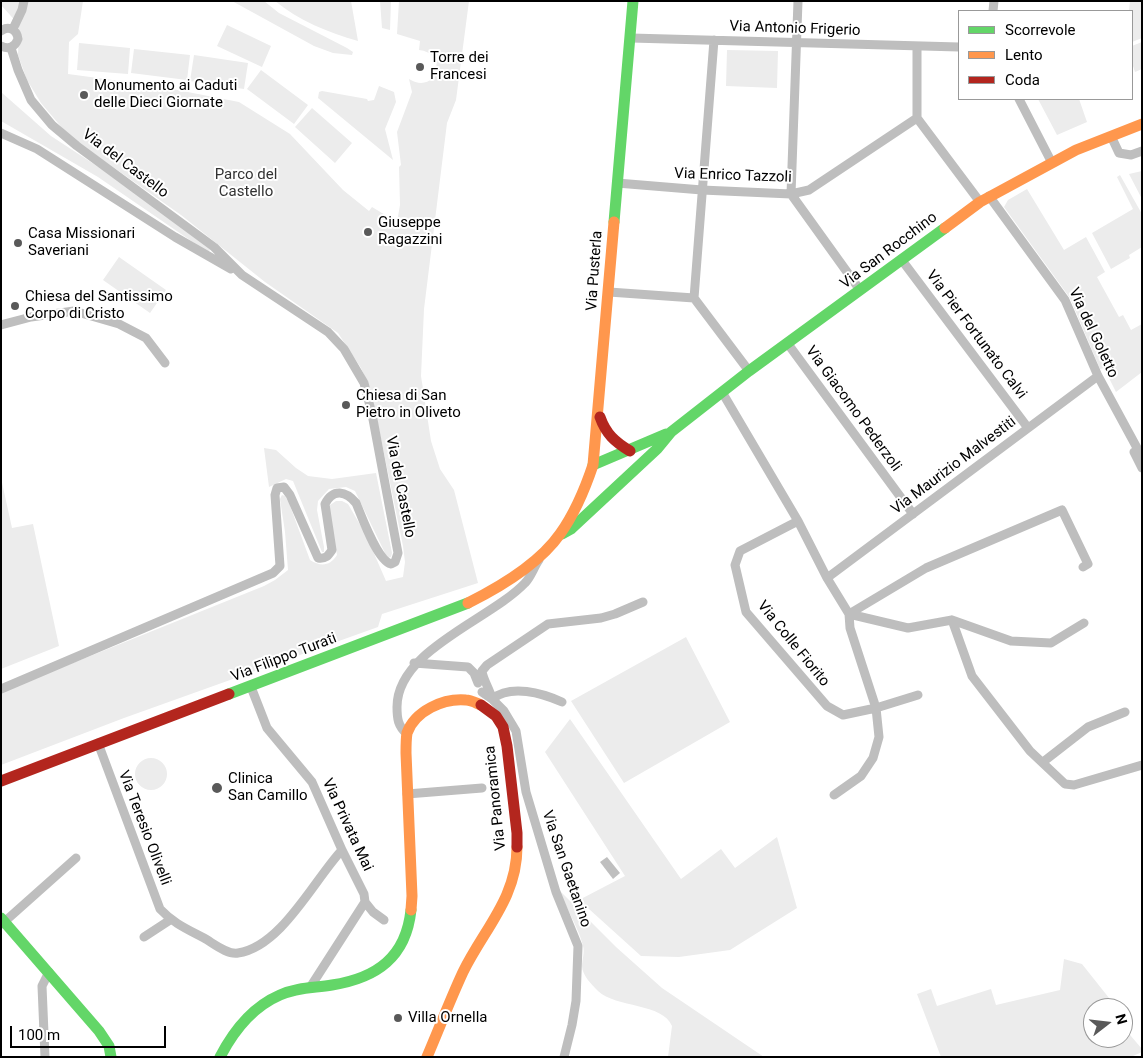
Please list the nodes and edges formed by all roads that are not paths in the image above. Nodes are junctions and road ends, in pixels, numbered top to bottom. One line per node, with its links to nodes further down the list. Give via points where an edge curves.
1 (24, 1): 5 (street, Via del Castello)
2 (633, 1): 6 (street, Via Pusterla)
3 (798, 1): 8 (street)
4 (2, 28): 5 (street)
5 (13, 29): 12 (street, Via del Castello, via 18,39)
6 (630, 38): 7 (street, Via Antonio Frigerio); 20 (street, Via Pusterla)
7 (714, 40): 8 (street, Via Antonio Frigerio); 21 (street)
8 (796, 43): 10 (street, Via Antonio Frigerio); 22 (street)
9 (1, 46): 12 (street)
10 (917, 46): 11 (street, Via Antonio Frigerio); 14 (street)
11 (958, 47)
12 (11, 48): 25 (street, Via del Castello, via 31,100 52,125 214,247)
13 (1019, 100): 19 (street)
14 (917, 118): 22 (street, Via Enrico Tazzoli, via 809,190); 23 (street, Via del Goletto)
15 (1142, 124): 17 (street, Via San Rocchino)
16 (1, 133): 25 (street, via 37,149)
17 (1111, 136): 18 (street, via 1120,153 1130,155); 19 (street, Via San Rocchino)
18 (1142, 151)
19 (1052, 163): 23 (street, Via San Rocchino)
20 (617, 183): 21 (street, Via Enrico Tazzoli); 27 (street, Via Pusterla)
21 (702, 190): 22 (street, Via Enrico Tazzoli); 28 (street)
22 (791, 194): 26 (street)
23 (985, 199): 24 (street, Via San Rocchino); 33 (street, Via del Goletto, via 1065,300)
24 (901, 259): 26 (street, Via San Rocchino); 37 (street, Via Pier Fortunato Calvi)
25 (242, 275): 56 (street, Via del Castello, via 328,332 344,350 364,383 398,558 391,564 386,563 356,503 343,493 329,497 325,504 332,550 323,559 318,558 290,495 280,486 275,495 280,566 273,573)
26 (860, 290): 30 (street, Via San Rocchino)
27 (609, 292): 28 (street); 36 (street, Via Pusterla)
28 (694, 298): 32 (street)
29 (1, 325): 31 (street, via 74,311 119,324 146,338)
30 (788, 344): 32 (street, Via San Rocchino); 44 (street, Via Giacomo Pederzoli)
31 (164, 363)
32 (748, 372): 34 (street, Via San Rocchino)
33 (1098, 376): 35 (street, Via del Goletto); 37 (street, Via Maurizio Malvestiti)
34 (722, 392): 38 (street, Via San Rocchino); 45 (street)
35 (1117, 411): 39 (street, Via del Goletto); 43 (street, Via del Goletto)
36 (598, 412): 40 (street, via 610,438); 42 (street, Via Pusterla)
37 (1028, 428): 44 (street, Via Maurizio Malvestiti)
38 (672, 432): 40 (street, Via San Rocchino); 46 (street, Via San Rocchino, via 571,529)
39 (1139, 442): 41 (street, Via del Goletto)
40 (630, 451): 42 (street, Via San Rocchino)
41 (1142, 457)
42 (593, 465): 46 (street, Via Pusterla, via 582,497)
43 (1142, 468)
44 (913, 514): 49 (street, Via Maurizio Malvestiti)
45 (798, 521): 49 (street); 61 (street, Via Colle Fiorito, via 740,551 735,566 746,612 827,706 843,715)
46 (560, 535): 47 (street, Via Filippo Turati)
47 (541, 555): 54 (street, via 526,583); 55 (street, Via Filippo Turati, via 500,588 466,604)
48 (1083, 567): 51 (street, via 1088,564 1062,510 926,568)
49 (828, 578): 51 (street)
50 (643, 602): 59 (street, Via San Gaetanino, via 601,618 548,624 482,671)
51 (849, 614): 52 (street, via 908,628); 61 (street, via 850,628)
52 (952, 620): 53 (street, via 1011,641 1051,643); 65 (street, via 972,676 1030,751)
53 (1084, 622)
54 (413, 663): 57 (street, via 468,667 474,674); 63 (street, via 397,696 397,719)
55 (251, 687): 64 (street, Via Filippo Turati); 71 (street, Via Privata Mai, via 267,728 312,782)
56 (1, 689)
57 (480, 693): 59 (street); 63 (street, via 467,700 450,701 423,711); 83 (street, Via Panoramica, via 503,727 507,746 516,834 514,876 508,895 464,971)
58 (918, 696): 61 (street, Via Colle Fiorito)
59 (492, 699): 60 (street, via 499,693 520,692 544,694); 84 (street, Via San Gaetanino, via 516,731 526,792 556,892 578,946 576,1001)
60 (562, 702)
61 (876, 708): 70 (street, via 879,737 873,758 861,776)
62 (1125, 712): 65 (street, via 1088,727)
63 (407, 734): 69 (street)
64 (98, 744): 67 (street, Via Filippo Turati); 74 (street, Via Teresio Olivelli, via 160,909)
65 (1043, 762): 66 (street, via 1064,784)
66 (1142, 765)
67 (1, 781)
68 (482, 788): 69 (street, Via Panoramica)
69 (407, 794): 79 (street, via 411,910 401,945 382,968 366,976 333,985)
70 (834, 795)
71 (342, 850): 73 (street, Via Privata Mai); 74 (street, Via Teresio Olivelli, via 289,920 270,938 237,954)
72 (76, 858): 76 (street)
73 (365, 902): 75 (street, Via Privata Mai); 79 (street)
74 (170, 920): 77 (street)
75 (384, 920)
76 (2, 921): 78 (street)
77 (144, 938)
78 (49, 972): 80 (street, via 42,986); 81 (street, via 99,1031 109,1046)
79 (311, 986): 82 (street, via 262,1004 228,1041)
80 (45, 1057)
81 (111, 1057)
82 (220, 1057)
83 (427, 1057)
84 (564, 1057)

